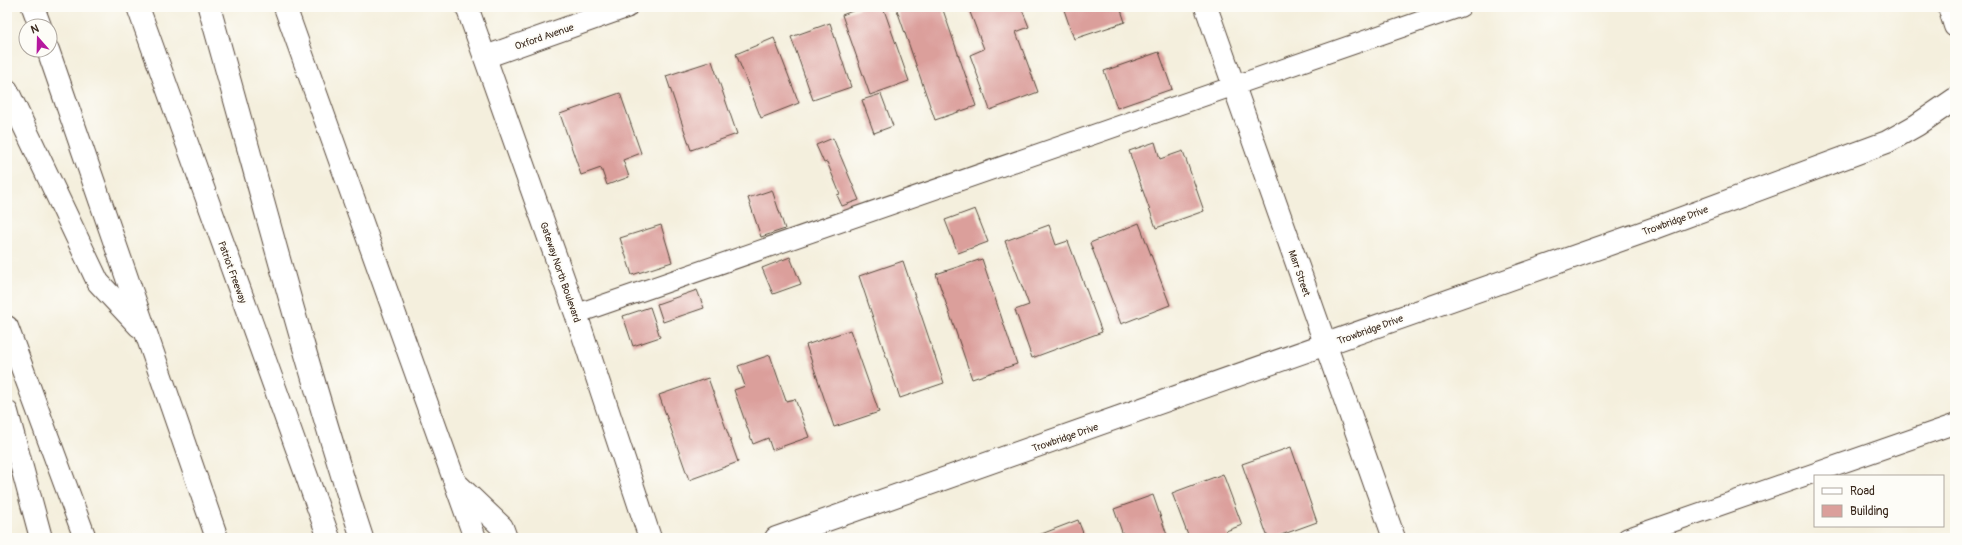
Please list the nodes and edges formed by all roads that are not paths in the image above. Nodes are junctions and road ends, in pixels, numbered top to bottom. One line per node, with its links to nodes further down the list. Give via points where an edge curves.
1 (33, 7): 10 (main road)
2 (138, 7): 27 (main road, Patriot Freeway)
3 (209, 7): 28 (main road, via 297,330)
4 (285, 7): 23 (main road)
5 (467, 7): 12 (main road, Gateway North Boulevard)
6 (626, 7): 12 (main road, Oxford Avenue)
7 (1206, 7): 14 (main road, Marr Street)
8 (1461, 7): 14 (lane)
9 (1949, 7): 11 (main road)
10 (37, 18)
11 (1955, 26)
12 (484, 57): 17 (main road, Gateway North Boulevard)
13 (51, 58): 19 (main road)
14 (1234, 86): 17 (lane); 20 (main road, Marr Street)
15 (7, 90): 19 (main road, via 98,282)
16 (1955, 99): 20 (main road, Trowbridge Drive, via 1887,142 1655,228)
17 (576, 314): 31 (main road, Gateway North Boulevard)
18 (7, 327): 25 (main road)
19 (146, 334): 26 (main road)
20 (1325, 345): 32 (main road, Trowbridge Drive); 33 (main road, Marr Street)
21 (7, 412): 24 (main road)
22 (1955, 424): 34 (lane)
23 (455, 483): 29 (main road); 30 (main road, via 502,527)
24 (41, 538)
25 (85, 538)
26 (217, 538)
27 (329, 538)
28 (362, 538)
29 (475, 538)
30 (506, 538)
31 (650, 538)
32 (776, 538)
33 (1394, 538)
34 (1628, 538)

